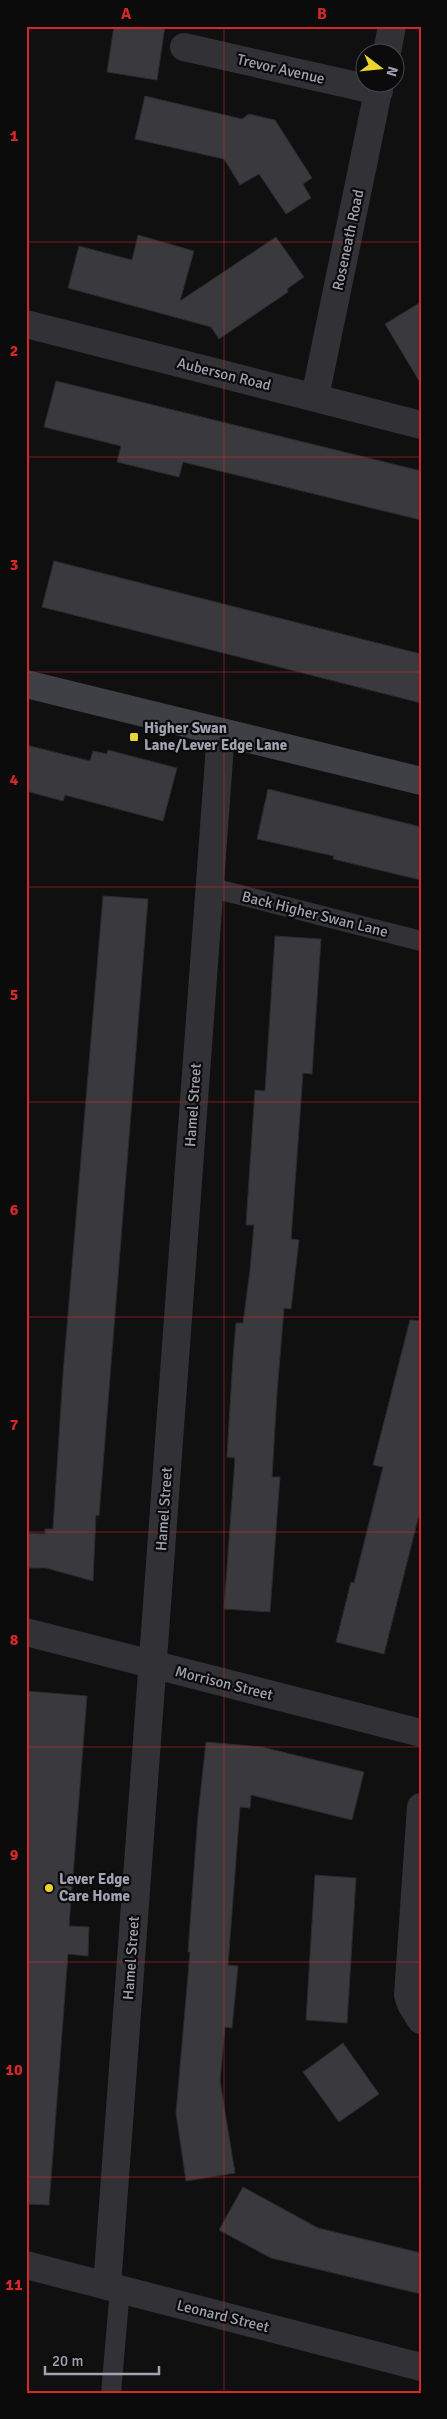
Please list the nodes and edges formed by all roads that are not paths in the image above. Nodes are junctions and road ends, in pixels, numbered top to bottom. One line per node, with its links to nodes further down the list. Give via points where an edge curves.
1 (392, 26): 2 (street)
2 (389, 42)
3 (184, 47): 4 (street, Trevor Avenue)
4 (354, 82)
5 (379, 92): 7 (street, Roseneath Road)
6 (26, 324): 7 (street, Auberson Road)
7 (315, 397): 8 (street, Auberson Road)
8 (421, 425)
9 (26, 684): 10 (street)
10 (221, 732): 11 (street); 12 (street, Hamel Street)
11 (421, 781)
12 (209, 887): 13 (lane, Back Higher Swan Lane); 15 (street, Hamel Street)
13 (421, 941)
14 (26, 1632): 15 (street, Morrison Street)
15 (153, 1664): 16 (street, Morrison Street); 20 (street, Hamel Street)
16 (421, 1733)
17 (421, 1807): 18 (street, via 408,1995)
18 (421, 2020)
19 (26, 2265): 20 (street, Leonard Street)
20 (113, 2288): 21 (street, Leonard Street); 22 (lane, Hamel Street)
21 (421, 2367)
22 (111, 2393)

